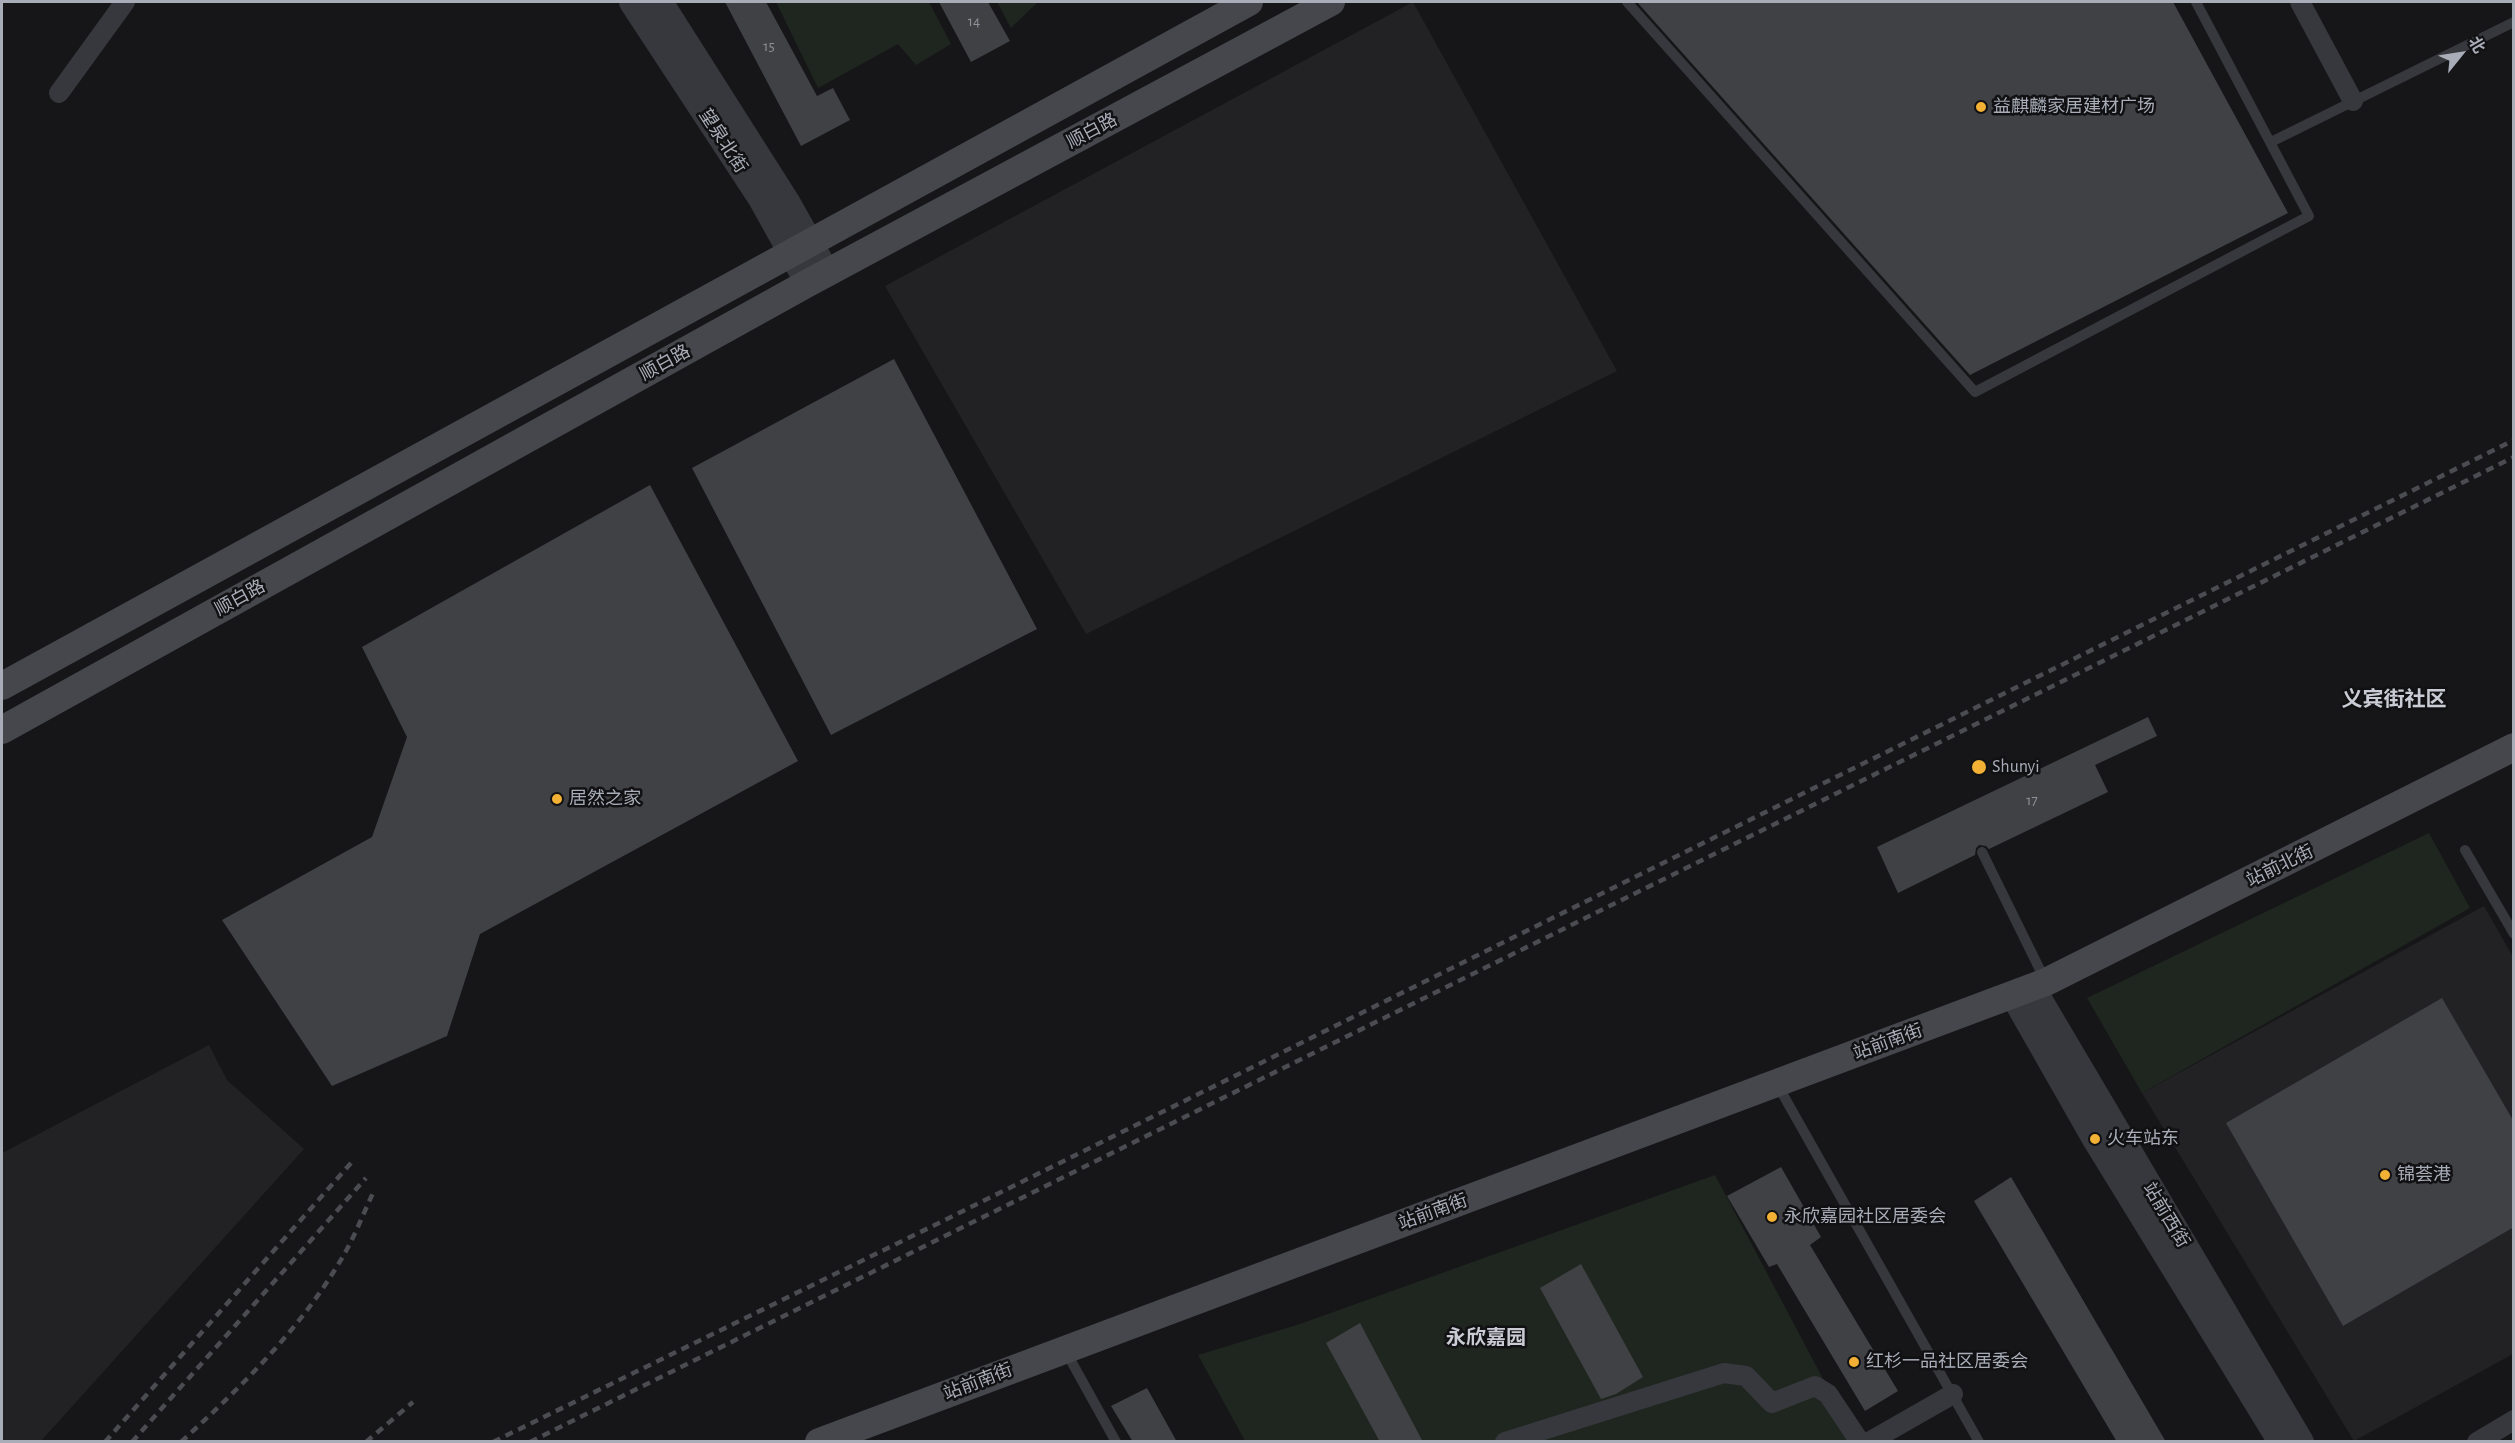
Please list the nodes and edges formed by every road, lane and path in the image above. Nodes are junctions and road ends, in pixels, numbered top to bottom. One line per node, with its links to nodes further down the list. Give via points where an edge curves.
1 (125, 2): 10 (street)
2 (632, 2): 13 (street, 望泉北街, via 760,197)
3 (660, 2): 13 (street, 望泉北街, via 787,201)
4 (1249, 2): 13 (main road, 顺白路)
5 (1331, 2): 14 (main road, 顺白路)
6 (1627, 2): 12 (lane, via 1975,392 2309,216)
7 (2196, 2): 12 (lane)
8 (2300, 2): 11 (street)
9 (2514, 22): 11 (lane)
10 (59, 93)
11 (2353, 101): 12 (lane)
12 (2271, 142)
13 (800, 248): 14 (street, 望泉北街); 15 (main road, 顺白路)
14 (818, 278): 16 (main road, 顺白路)
15 (2, 686)
16 (2, 730)
17 (2514, 747): 21 (main road, 站前北街)
18 (2465, 850): 20 (lane)
19 (1982, 852): 21 (lane)
20 (2514, 934)
21 (2030, 988): 22 (main road, 站前南街); 32 (street, 站前西街, via 2096,1139); 33 (street, 站前西街)
22 (1777, 1083): 23 (main road, 站前南街); 24 (lane)
23 (1065, 1349): 26 (main road, 站前南街); 27 (lane)
24 (1953, 1395): 30 (street); 31 (lane)
25 (2514, 1420): 34 (street)
26 (819, 1442)
27 (1116, 1442)
28 (1505, 1442): 29 (street, via 1724,1373 1746,1376 1772,1403 1815,1386 1828,1394)
29 (1860, 1442)
30 (1869, 1442)
31 (1979, 1442)
32 (2280, 1442)
33 (2301, 1442)
34 (2477, 1442)

